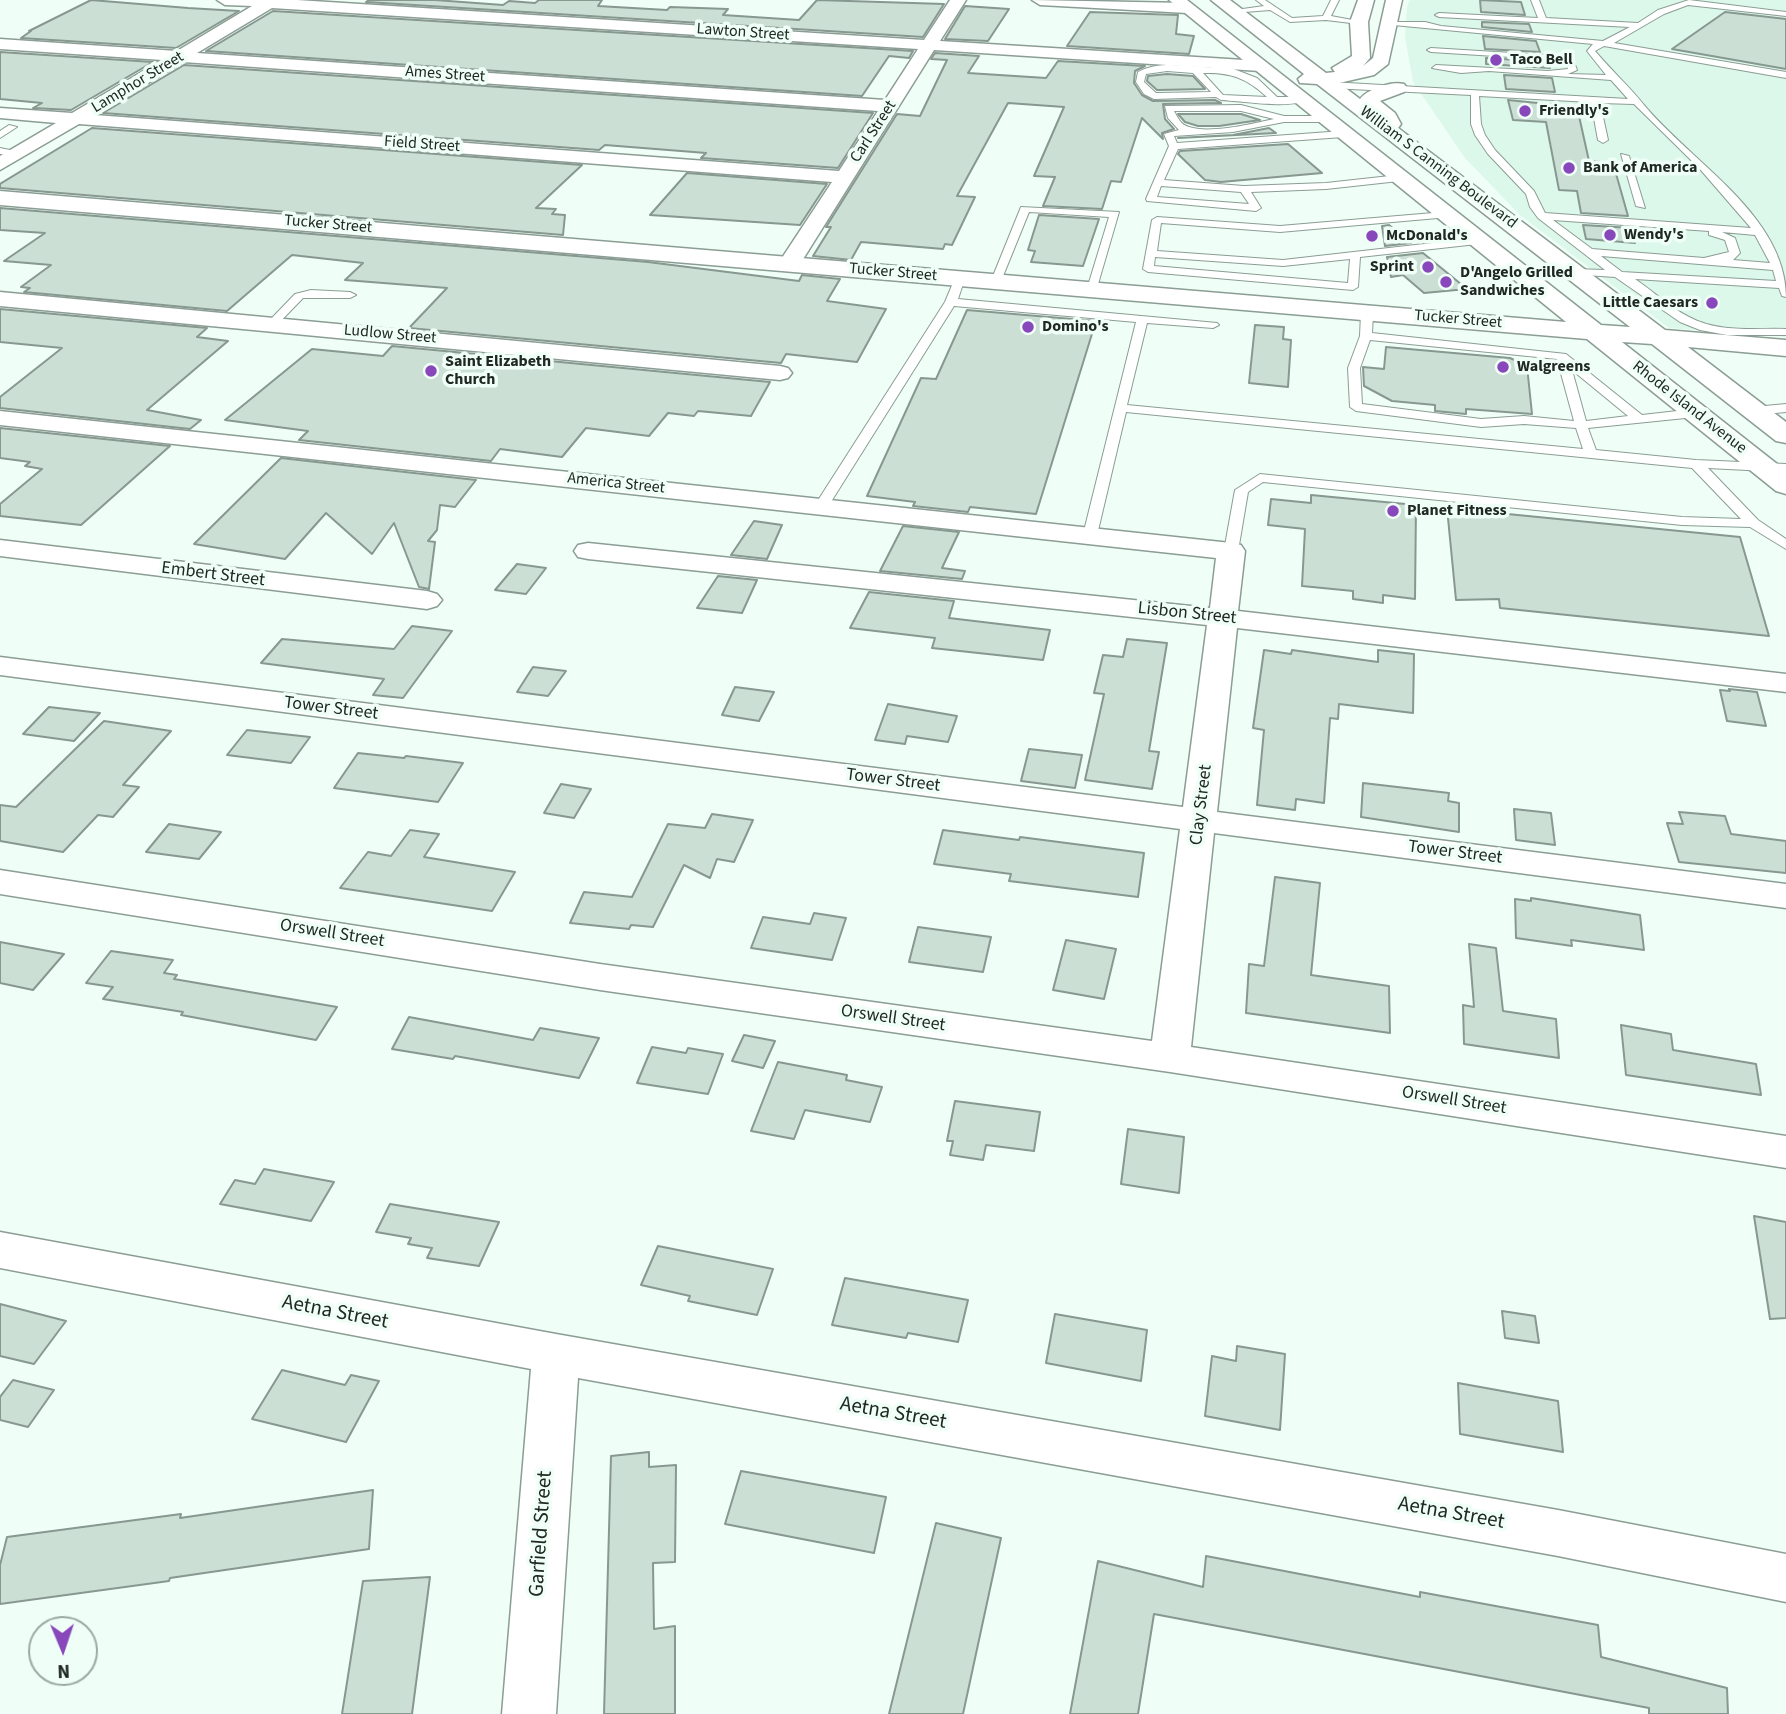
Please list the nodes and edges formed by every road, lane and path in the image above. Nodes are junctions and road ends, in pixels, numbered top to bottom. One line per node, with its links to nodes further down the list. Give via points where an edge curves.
1 (225, 0): 9 (street, Lawton Street)
2 (958, 0): 24 (street, Carl Street)
3 (1040, 0): 11 (street)
4 (1260, 0): 13 (lane)
5 (1335, 0): 15 (lane)
6 (1366, 0): 17 (main road)
7 (1394, 0): 18 (main road)
8 (1535, 0): 16 (lane)
9 (272, 1): 24 (street, Lawton Street); 26 (street, Lamphor Street)
10 (1692, 1): 14 (lane); 19 (lane)
11 (1182, 4): 21 (main road, via 1218,11); 34 (main road, William S Canning Boulevard)
12 (1226, 5): 13 (lane); 21 (main road, William S Canning Boulevard)
13 (1271, 8): 15 (lane, via 1290,20)
14 (1786, 14)
15 (1326, 18): 17 (lane)
16 (1543, 20): 19 (lane); 20 (lane, via 1438,12)
17 (1359, 22): 18 (main road); 31 (main road, via 1359,61)
18 (1387, 24): 20 (lane); 31 (main road, via 1378,65 1351,75)
19 (1639, 25): 22 (lane)
20 (1441, 29): 22 (lane); 25 (lane, via 1431,37)
21 (1261, 32): 31 (main road, William S Canning Boulevard)
22 (1605, 43): 30 (lane); 32 (lane, via 1591,51)
23 (0, 44): 26 (street, Ames Street)
24 (930, 44): 27 (street, Lawton Street); 40 (street, Carl Street)
25 (1431, 50): 28 (lane, via 1561,58 1570,62 1573,70); 33 (lane)
26 (181, 57): 40 (street, Ames Street); 41 (street, Lamphor Street)
27 (1226, 67): 29 (lane); 34 (street, Lawton Street)
28 (1461, 70): 32 (lane); 33 (lane)
29 (1196, 71): 36 (lane); 36 (lane, via 1153,68 1142,72 1140,82 1154,96)
30 (1786, 75)
31 (1320, 78): 34 (main road); 35 (lane); 48 (main road, William S Canning Boulevard)
32 (1614, 78): 39 (lane)
33 (1440, 80): 35 (lane); 37 (lane)
34 (1266, 81): 36 (lane, via 1221,97); 43 (main road, William S Canning Boulevard, via 1302,100)
35 (1397, 88): 48 (main road, via 1368,102 1388,117)
36 (1218, 93)
37 (1475, 93): 38 (lane); 62 (lane, via 1480,135 1531,193)
38 (1595, 101): 39 (lane); 49 (lane)
39 (1638, 102): 66 (lane)
40 (890, 106): 55 (street, Carl Street)
41 (78, 119): 44 (street, Field Street); 52 (street, Lamphor Street); 55 (street, Field Street)
42 (1284, 119): 43 (lane); 45 (lane, via 1264,126); 45 (lane, via 1241,108 1168,108 1175,122)
43 (1325, 119): 46 (main road, William S Canning Boulevard)
44 (6, 120): 47 (lane)
45 (1187, 131): 50 (lane, via 1170,134)
46 (1343, 134): 50 (lane); 56 (main road, William S Canning Boulevard)
47 (0, 135)
48 (1399, 138): 74 (main road, William S Canning Boulevard)
49 (1603, 140)
50 (1174, 146): 57 (lane)
51 (0, 151): 52 (lane)
52 (20, 153): 54 (street, Lamphor Street)
53 (1624, 156): 60 (lane)
54 (0, 164)
55 (845, 177): 72 (street, Carl Street)
56 (1399, 178): 58 (lane); 61 (main road, William S Canning Boulevard)
57 (1158, 183): 58 (lane); 58 (lane, via 1151,200 1256,208)
58 (1244, 189)
59 (0, 198): 72 (main road, Tucker Street)
60 (1641, 206)
61 (1445, 215): 64 (lane); 67 (main road, William S Canning Boulevard)
62 (1542, 216): 63 (lane); 68 (lane)
63 (1575, 218): 66 (lane); 71 (lane, via 1717,233 1732,240 1732,257)
64 (1390, 220): 65 (lane); 69 (lane, via 1280,229 1157,220)
65 (1418, 229)
66 (1759, 232): 73 (lane)
67 (1477, 241): 70 (lane, via 1425,243); 88 (main road, William S Canning Boulevard)
68 (1587, 252): 71 (lane); 75 (lane)
69 (1152, 254): 70 (lane, via 1270,263); 78 (lane)
70 (1355, 257): 78 (lane, via 1353,287)
71 (1705, 261): 73 (lane)
72 (789, 264): 76 (main road, Tucker Street)
73 (1777, 267): 80 (lane)
74 (1574, 272): 75 (lane); 91 (main road, William S Canning Boulevard)
75 (1617, 274): 80 (lane); 89 (lane, via 1696,325)
76 (960, 278): 77 (main road, Tucker Street); 84 (lane)
77 (996, 281): 79 (main road, Tucker Street); 79 (lane, via 1025,209 1115,214)
78 (1139, 281): 79 (main road, Tucker Street); 83 (main road, Tucker Street)
79 (1092, 289)
80 (1785, 290)
81 (350, 295): 87 (lane, via 299,296)
82 (0, 299): 87 (street, Ludlow Street)
83 (1206, 299): 85 (main road, Tucker Street); 86 (lane, via 1207,324)
84 (951, 302): 86 (lane); 109 (lane)
85 (1367, 313): 88 (main road, Tucker Street); 90 (lane)
86 (1142, 319): 96 (lane)
87 (272, 324): 94 (street, Ludlow Street)
88 (1592, 332): 91 (main road, Tucker Street); 99 (main road, Rhode Island Avenue)
89 (1786, 332)
90 (1366, 337): 93 (lane); 95 (lane, via 1354,368)
91 (1657, 337): 92 (main road, Tucker Street); 98 (main road)
92 (1786, 348)
93 (1562, 356): 101 (lane); 102 (lane)
94 (780, 373)
95 (1356, 407): 102 (lane, via 1481,423 1524,420); 103 (lane)
96 (1121, 408): 103 (lane); 111 (lane)
97 (1786, 408): 98 (lane)
98 (1754, 411): 104 (main road)
99 (1695, 413): 101 (lane); 107 (main road, Rhode Island Avenue)
100 (0, 418): 109 (street, America Street)
101 (1639, 419): 102 (lane)
102 (1581, 425): 105 (lane)
103 (1356, 431): 105 (lane)
104 (1786, 435)
105 (1591, 454): 106 (lane)
106 (1696, 464): 107 (lane); 110 (lane)
107 (1775, 468): 108 (main road, Rhode Island Avenue)
108 (1786, 485)
109 (822, 505): 111 (street, America Street)
110 (1753, 523): 112 (lane); 115 (lane, via 1260,478 1242,490)
111 (1090, 535): 115 (street, America Street)
112 (1786, 545)
113 (0, 548): 116 (street, Embert Street)
114 (588, 551): 117 (street, Lisbon Street)
115 (1231, 551): 117 (street, Clay Street)
116 (427, 600)
117 (1224, 618): 119 (street, Lisbon Street); 120 (street, Clay Street)
118 (0, 666): 120 (street, Tower Street)
119 (1786, 683)
120 (1200, 820): 122 (street, Tower Street); 123 (street, Clay Street)
121 (0, 882): 123 (street, Orswell Street, via 600,977)
122 (1786, 896)
123 (1171, 1058): 124 (street, Orswell Street)
124 (1786, 1152)
125 (0, 1250): 126 (street, Aetna Street)
126 (556, 1354): 127 (street, Aetna Street); 128 (street, Garfield Street)
127 (1786, 1578)
128 (529, 1714)

